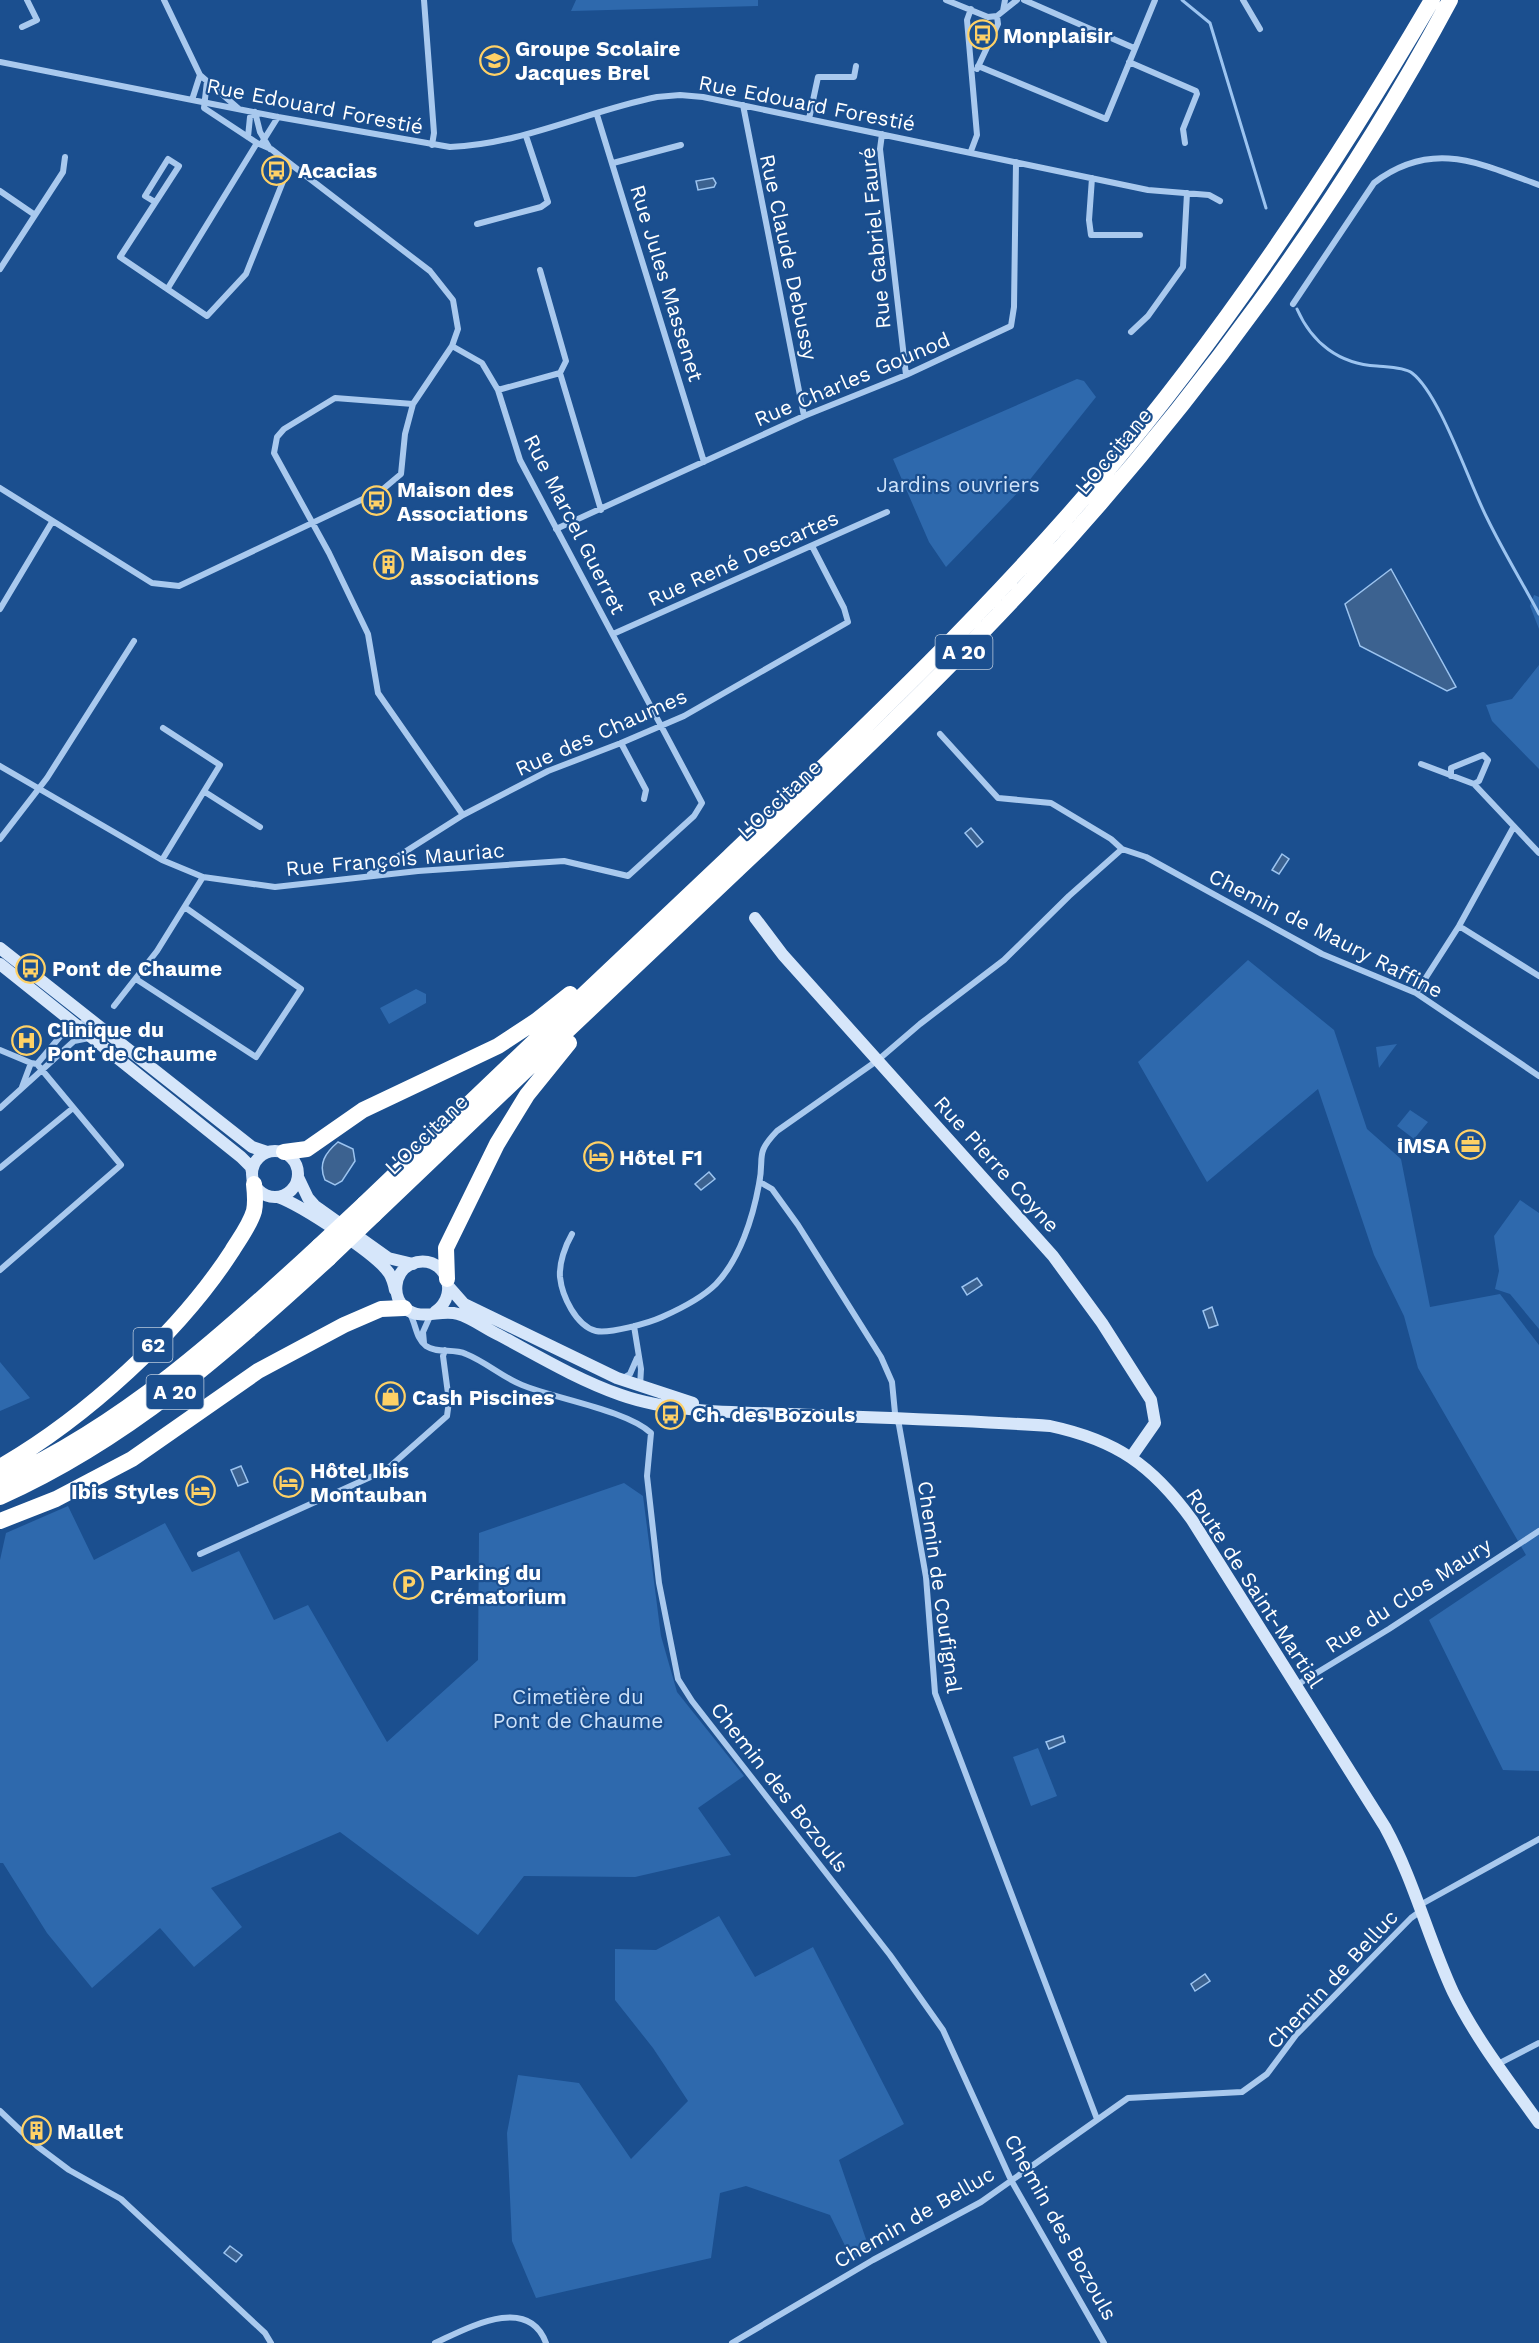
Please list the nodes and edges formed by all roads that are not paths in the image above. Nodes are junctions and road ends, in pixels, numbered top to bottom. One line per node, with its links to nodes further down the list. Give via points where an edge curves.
1 (27, 0): 15 (street, via 37,20)
2 (164, 0): 22 (street)
3 (424, 0): 39 (street)
4 (1005, 0): 13 (street)
5 (1017, 0): 13 (street)
6 (1024, 0): 17 (street)
7 (1155, 0): 17 (street)
8 (1243, 0): 16 (street)
9 (1432, 0): 103 (highway, L'Occitane / A 20, via 1341,152 1250,286 1104,473 936,658)
10 (1450, 0): 103 (highway, L'Occitane / A 20, via 1386,109 1308,229 1191,391 1117,483 947,669)
11 (950, 1): 12 (street)
12 (971, 9): 14 (street, via 988,17); 24 (street, via 967,20)
13 (1003, 12): 14 (street)
14 (997, 16): 21 (street, via 998,24)
15 (22, 27)
16 (1260, 29)
17 (1134, 48): 19 (street)
18 (0, 62): 25 (street, Rue Edouard Forestié)
19 (1129, 62): 21 (street, via 1106,119); 38 (street, via 1196,91 1183,129)
20 (856, 66): 32 (street, via 854,77 818,77)
21 (978, 66): 24 (street)
22 (200, 75): 23 (street); 25 (street)
23 (207, 81): 26 (street); 28 (street)
24 (973, 84): 42 (street, via 977,135)
25 (192, 100): 26 (street, Rue Edouard Forestié)
26 (202, 102): 28 (street, Rue Edouard Forestié); 35 (street, via 204,108)
27 (742, 105): 30 (street, Rue Edouard Forestié, via 680,95 642,100); 32 (street, Rue Edouard Forestié); 66 (street, Rue Claude Debussy)
28 (239, 109): 29 (street, Rue Edouard Forestié)
29 (255, 112): 31 (street, Rue Edouard Forestié); 35 (street, via 250,117); 36 (street)
30 (597, 115): 34 (street, Rue Edouard Forestié); 45 (street, Rue Jules Massenet)
31 (278, 117): 36 (street); 39 (street, Rue Edouard Forestié)
32 (810, 119): 33 (street, Rue Edouard Forestié)
33 (882, 134): 42 (street, Rue Edouard Forestié); 63 (street, Rue Gabriel Fauré, via 880,149)
34 (526, 136): 39 (street, Rue Edouard Forestié, via 478,146); 54 (street, via 548,202)
35 (248, 137): 37 (street)
36 (264, 140): 37 (street); 41 (street)
37 (256, 143): 41 (street); 58 (street)
38 (1185, 143)
39 (432, 145)
40 (681, 145): 45 (street)
41 (271, 149): 46 (street)
42 (971, 151): 44 (street, Rue Edouard Forestié)
43 (65, 157): 53 (street, via 63,172)
44 (1016, 162): 47 (street, Rue Edouard Forestié); 63 (street, Rue Charles Gounod, via 1011,326)
45 (613, 163): 67 (street, Rue Jules Massenet)
46 (290, 164): 58 (street, via 246,274 207,316); 61 (street, via 430,271 450,293 458,329)
47 (1092, 178): 50 (street, Rue Edouard Forestié, via 1148,190); 55 (street, via 1091,235)
48 (1539, 185): 59 (street, via 1461,158 1421,161 1393,169 1374,183)
49 (0, 192): 53 (street)
50 (1187, 193): 51 (street, Rue Edouard Forestié, via 1209,195); 60 (street, via 1183,267 1148,316)
51 (1220, 201)
52 (155, 202): 52 (street, via 179,166 168,159 145,196); 58 (street, via 120,257)
53 (35, 215): 56 (street)
54 (477, 224)
55 (1140, 235)
56 (0, 268)
57 (540, 270): 62 (street, via 563,345 566,361)
58 (168, 288)
59 (1293, 304)
60 (1131, 332)
61 (453, 346): 64 (street, Rue Marcel Guerret, via 482,363); 65 (street)
62 (560, 373): 64 (street); 69 (street)
63 (906, 375): 66 (street, Rue Charles Gounod)
64 (498, 390): 73 (street, Rue Marcel Guerret, via 519,460)
65 (413, 404): 72 (street, via 401,474 382,490); 72 (street, via 334,398 276,436 274,447 279,462)
66 (804, 416): 67 (street, Rue Charles Gounod)
67 (704, 462): 69 (street, Rue Charles Gounod)
68 (0, 488): 71 (street)
69 (601, 510): 73 (street, Rue Charles Gounod)
70 (887, 512): 74 (street, Rue René Descartes)
71 (52, 522): 72 (street, via 152,583 179,586); 75 (street)
72 (312, 524): 89 (street, via 368,634 378,693)
73 (556, 529): 76 (street, Rue Marcel Guerret)
74 (812, 546): 76 (street, Rue René Descartes); 78 (street, Rue des Chaumes, via 848,622 684,716)
75 (0, 609)
76 (613, 634): 78 (street, Rue Marcel Guerret)
77 (134, 641): 86 (street)
78 (662, 724): 81 (street, Rue des Chaumes); 96 (street, Rue François Mauriac, via 702,803 694,816 628,876 564,861)
79 (163, 728): 87 (street, via 220,765)
80 (940, 734): 93 (street, Chemin de Maury Raffine, via 998,798 1051,803)
81 (621, 743): 88 (street, via 646,790); 89 (street, Rue des Chaumes, via 548,771)
82 (1421, 764): 84 (street)
83 (0, 766): 86 (street, Rue François Mauriac)
84 (1451, 776): 85 (street); 85 (street, via 1451,768 1483,755 1488,759)
85 (1474, 784): 91 (street)
86 (40, 789): 92 (street); 95 (street, Rue François Mauriac)
87 (205, 792): 90 (street); 95 (street)
88 (644, 799)
89 (463, 815): 96 (street, Rue des Chaumes)
90 (260, 827)
91 (1514, 828): 94 (street); 100 (street)
92 (0, 838)
93 (1122, 849): 106 (street, Chemin de Maury Raffine, via 1146,857 1322,954); 111 (street, via 1004,960)
94 (1539, 853)
95 (162, 860): 97 (street, Rue François Mauriac)
96 (368, 876): 97 (street, Rue François Mauriac, via 275,886)
97 (203, 877): 98 (street)
98 (186, 908): 105 (street); 105 (street, via 301,989 256,1057)
99 (755, 918): 111 (main road, Rue Pierre Coyne, via 783,955)
100 (1459, 926): 104 (street); 106 (street)
101 (0, 948): 118 (main road)
102 (0, 964): 108 (main road)
103 (624, 967): 121 (highway, via 582,983 536,1022 498,1046 363,1110 307,1149); 128 (highway, L'Occitane / A 20, bridge); 131 (highway, via 597,1014 559,1053 511,1118 446,1248)
104 (1539, 976)
105 (136, 979): 107 (street)
106 (1416, 993): 115 (street, Chemin de Maury Raffine)
107 (114, 1006)
108 (71, 1025): 109 (main road); 112 (street); 118 (street, via 90,1025)
109 (92, 1038): 113 (street, via 74,1041); 124 (main road, via 241,1157 251,1167)
110 (0, 1050): 112 (street)
111 (878, 1060): 125 (street, via 777,1131 763,1146); 144 (main road, Rue Pierre Coyne, via 1053,1256 1102,1323 1151,1400 1155,1423)
112 (34, 1064): 113 (street); 114 (street)
113 (42, 1071): 116 (street); 120 (street)
114 (27, 1073): 116 (street); 117 (street)
115 (1539, 1076)
116 (34, 1077): 117 (street)
117 (22, 1089): 119 (street)
118 (178, 1091): 121 (main road, via 252,1147)
119 (0, 1108)
120 (73, 1108): 122 (street); 130 (street, via 121,1165)
121 (275, 1152): 123 (main road, via 296,1162); 124 (main road, via 256,1160)
122 (0, 1168)
123 (298, 1177): 126 (main road, via 292,1191); 129 (main road, via 315,1206 388,1258)
124 (253, 1178): 126 (main road, via 264,1194); 145 (highway, 62, via 256,1201 250,1220 206,1287 106,1390 47,1437)
125 (760, 1182): 135 (street, via 743,1238 716,1284 660,1318); 143 (street, Chemin de Coufignal, via 772,1189 798,1225 881,1357 892,1382)
126 (278, 1197): 132 (main road, via 304,1208 378,1262 391,1275)
127 (572, 1234): 135 (street, via 565,1246 560,1277 575,1317 598,1332)
128 (324, 1252): 146 (highway, L'Occitane / A 20, via 171,1376 69,1444); 147 (highway, L'Occitane / A 20, via 245,1335 149,1411 55,1470)
129 (413, 1264): 131 (main road, via 429,1263 443,1272); 132 (main road, via 399,1275)
130 (0, 1270)
131 (448, 1283): 134 (main road, via 445,1302); 140 (main road, Route de Saint-Martial, via 464,1304)
132 (396, 1292): 133 (main road)
133 (406, 1309): 134 (main road, via 423,1315); 136 (street); 148 (highway, via 381,1309 344,1325 258,1371 132,1459 57,1499)
134 (433, 1313): 136 (street, via 423,1332); 139 (main road, Route de Saint-Martial, via 458,1314)
135 (634, 1326): 138 (street)
136 (424, 1344): 137 (street, Chemin des Bozouls, via 436,1351)
137 (445, 1350): 150 (street, via 442,1356 449,1401 447,1416 386,1470); 159 (street, Chemin des Bozouls, via 468,1354 523,1385 622,1418 651,1433 649,1488 659,1583 678,1679 943,2030)
138 (637, 1357): 140 (street, via 630,1374); 141 (street)
139 (564, 1369): 141 (main road, via 627,1391); 142 (main road, Route de Saint-Martial, via 624,1396 673,1407)
140 (617, 1378): 141 (main road, Route de Saint-Martial)
141 (640, 1387): 142 (main road, Route de Saint-Martial)
142 (711, 1409): 143 (main road, Route de Saint-Martial)
143 (897, 1418): 144 (main road, Route de Saint-Martial, via 1050,1426 1084,1433); 157 (street, Chemin de Coufignal, via 926,1577 935,1693)
144 (1132, 1456): 151 (main road, Route de Saint-Martial, via 1155,1474 1192,1520)
145 (0, 1467)
146 (0, 1481)
147 (0, 1497)
148 (0, 1521)
149 (1539, 1531): 151 (street, Rue du Clos Maury)
150 (200, 1554)
151 (1295, 1686): 153 (main road, Route de Saint-Martial, via 1385,1827)
152 (1539, 1839): 153 (street, Chemin de Belluc)
153 (1421, 1907): 155 (main road, Route de Saint-Martial, via 1455,1995); 157 (street, Chemin de Belluc, via 1296,2035 1267,2074 1242,2092 1128,2098)
154 (1539, 2043): 155 (street)
155 (1498, 2064): 158 (main road, Route de Saint-Martial)
156 (0, 2111): 160 (street, via 69,2170 121,2199 265,2333)
157 (1097, 2119): 159 (street, Chemin de Belluc)
158 (1539, 2123)
159 (1011, 2180): 163 (street, Chemin de Belluc, via 981,2202); 164 (street, Chemin des Bozouls)
160 (271, 2343)
161 (435, 2343): 162 (street, via 474,2325 510,2317 528,2319 541,2328)
162 (546, 2343)
163 (732, 2343)
164 (1104, 2343)

